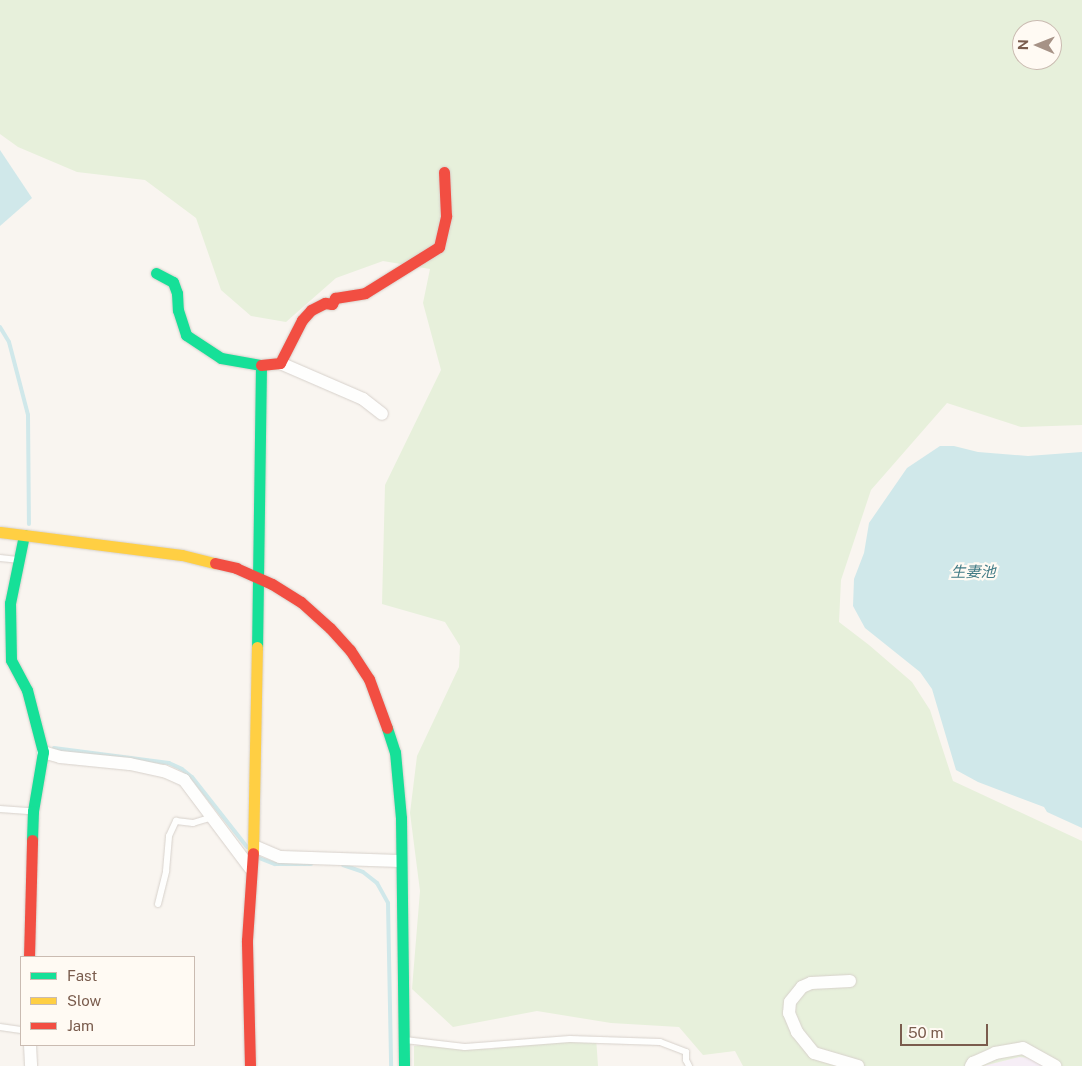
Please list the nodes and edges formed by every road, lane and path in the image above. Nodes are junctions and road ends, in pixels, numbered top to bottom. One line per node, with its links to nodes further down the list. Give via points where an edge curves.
1 (444, 172): 3 (street, via 446,216 439,246 365,293 334,298 337,305 325,303 311,310 302,320)
2 (156, 273): 4 (street, via 173,282 186,335 221,358)
3 (280, 363): 4 (street); 5 (street, via 363,399)
4 (261, 365): 10 (street)
5 (382, 414)
6 (0, 532): 7 (street)
7 (24, 535): 9 (street); 10 (street, via 182,554)
8 (0, 558): 9 (lane)
9 (19, 560): 11 (street, via 10,603)
10 (257, 577): 16 (street); 17 (street, via 301,602 320,619 350,650 369,679 395,752)
11 (5, 659): 12 (street, via 27,690)
12 (43, 752): 14 (street); 15 (street, via 164,771 184,780)
13 (0, 808): 14 (lane)
14 (33, 811): 20 (street)
15 (213, 817): 18 (street); 19 (lane, via 193,823 176,821 169,836 166,871)
16 (254, 846): 17 (street, via 280,857); 18 (street)
17 (401, 861): 24 (street)
18 (250, 868): 27 (street, via 247,940)
19 (158, 904)
20 (29, 956)
21 (850, 981): 30 (street, via 811,983 790,1002 789,1013 797,1032 814,1053)
22 (0, 1026): 23 (lane)
23 (20, 1030)
24 (403, 1040): 28 (street); 29 (lane, via 465,1046 570,1039 660,1042 686,1052)
25 (30, 1046): 26 (street)
26 (31, 1066)
27 (250, 1066)
28 (404, 1066)
29 (689, 1066)
30 (858, 1066)
31 (972, 1066): 32 (street, via 995,1053 1023,1048)
32 (1055, 1066)

